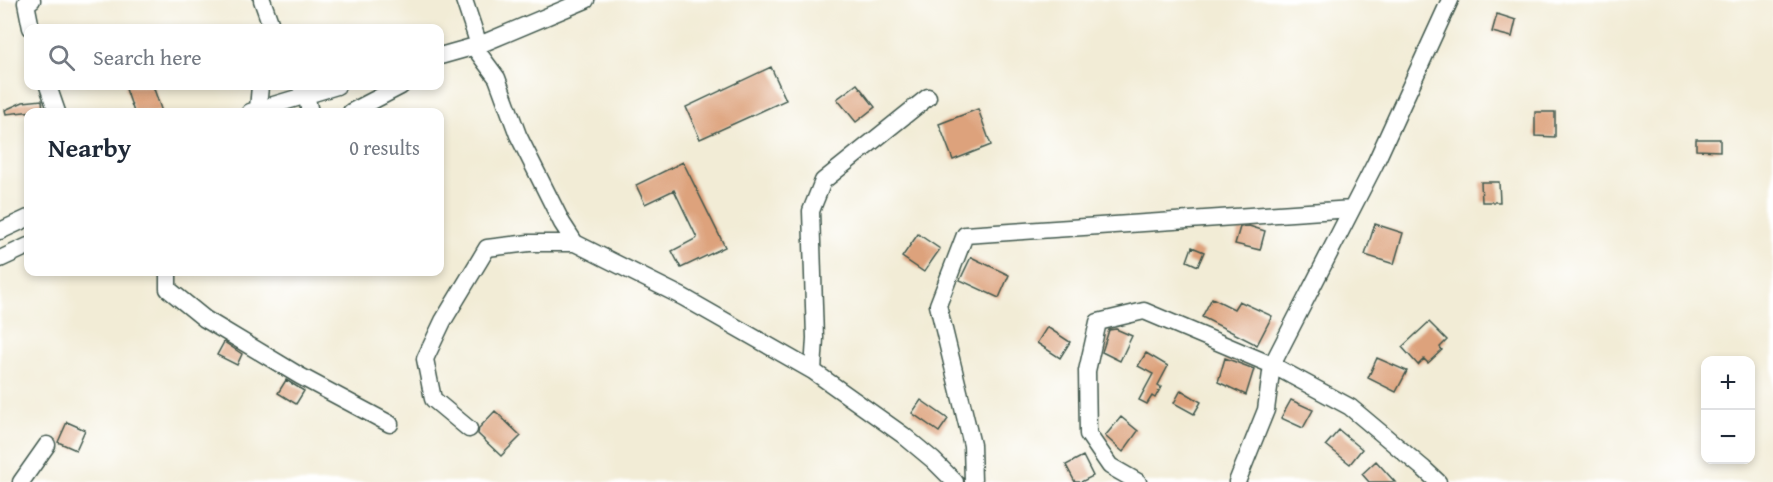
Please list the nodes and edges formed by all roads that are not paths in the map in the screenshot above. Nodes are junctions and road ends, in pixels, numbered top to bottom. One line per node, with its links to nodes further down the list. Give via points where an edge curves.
1 (32, 0): 6 (street, via 26,3)
2 (262, 0): 7 (street)
3 (464, 0): 8 (street)
4 (586, 0): 8 (street)
5 (1450, 0): 21 (street)
6 (30, 24)
7 (268, 24)
8 (477, 46): 9 (street); 10 (street); 24 (street, via 497,78 518,135)
9 (444, 55)
10 (444, 63)
11 (49, 90): 16 (street)
12 (259, 90): 17 (street)
13 (304, 90): 18 (street); 19 (street)
14 (394, 90): 20 (street)
15 (928, 97): 29 (street, via 823,181 811,211)
16 (56, 108)
17 (256, 108)
18 (263, 108)
19 (309, 108)
20 (359, 108)
21 (1352, 209): 28 (street); 35 (street, via 965,235 938,305 972,445)
22 (24, 220): 23 (street)
23 (0, 231)
24 (575, 243): 29 (street, via 683,297); 31 (street, via 487,248 443,321 425,359 433,399)
25 (24, 248): 26 (street)
26 (0, 259)
27 (168, 276): 30 (street, via 168,289 205,319)
28 (1272, 365): 36 (street, via 1144,311 1098,322 1087,371 1088,434 1110,466); 37 (street, via 1266,410); 38 (street, via 1350,407)
29 (813, 371): 34 (street, via 903,435)
30 (390, 424)
31 (469, 429)
32 (47, 444): 33 (street)
33 (21, 482)
34 (955, 482)
35 (973, 482)
36 (1138, 482)
37 (1237, 482)
38 (1438, 482)

